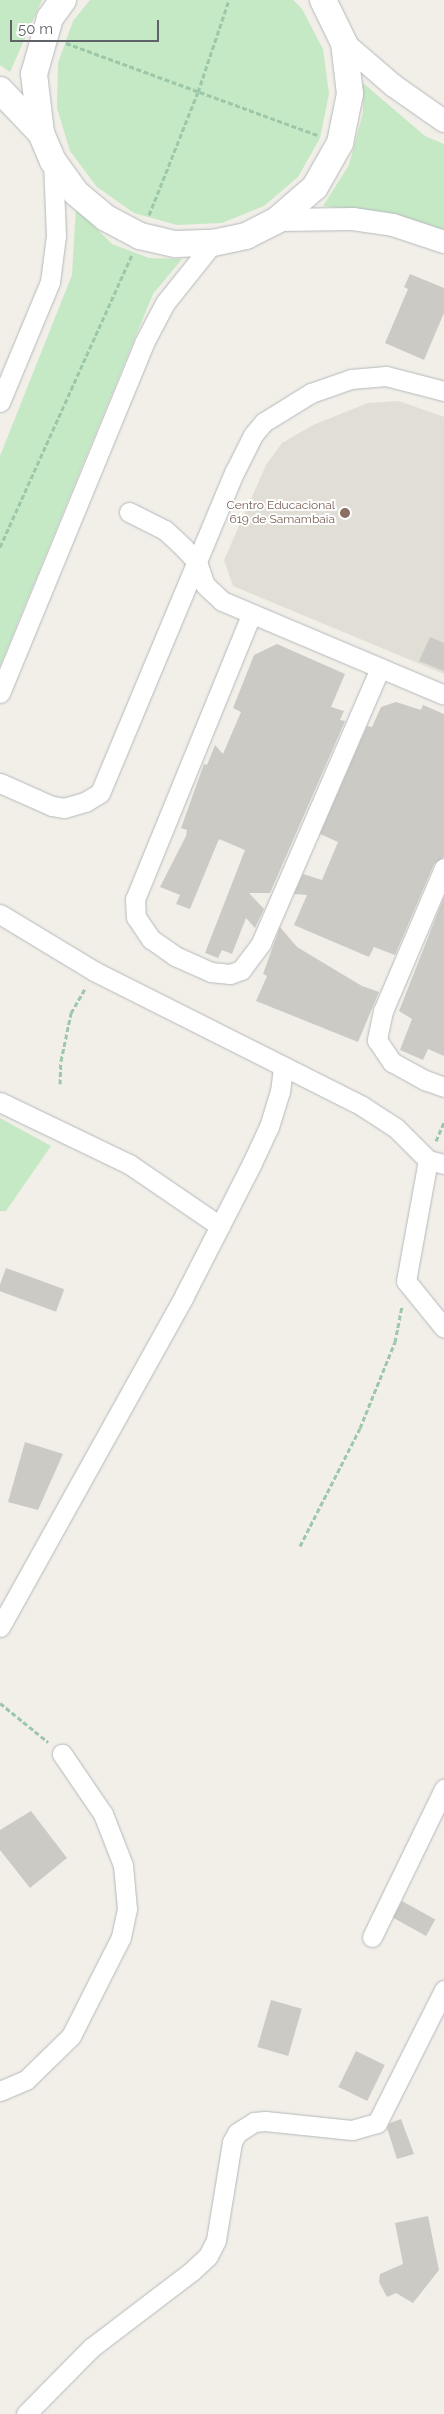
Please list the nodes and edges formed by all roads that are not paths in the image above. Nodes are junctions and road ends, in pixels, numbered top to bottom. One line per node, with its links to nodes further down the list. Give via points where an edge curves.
1 (63, 0): 6 (main road, via 50,18 34,74)
2 (324, 0): 3 (main road)
3 (344, 43): 5 (street, via 394,86); 8 (main road, via 350,94 340,143 315,187)
4 (0, 90): 6 (main road)
5 (444, 121)
6 (41, 133): 7 (main road)
7 (53, 161): 10 (main road, via 76,193 106,218 140,236 176,244); 12 (street, via 56,236 50,282)
8 (277, 220): 9 (street, via 353,219 393,225); 10 (main road, via 246,236)
9 (444, 242)
10 (212, 243): 17 (street, via 166,303 144,343)
11 (444, 391): 14 (street, via 386,376 351,379 283,408 253,435)
12 (0, 402)
13 (129, 512): 14 (street, via 165,530)
14 (197, 562): 15 (street, via 199,572 212,592); 19 (street, via 100,793 85,802 64,808 52,806)
15 (251, 615): 16 (street); 16 (street, via 135,899 136,917 151,939 175,956 211,972 230,974 241,970 261,943)
16 (380, 668): 18 (street)
17 (0, 693)
18 (444, 695)
19 (0, 783)
20 (444, 868): 23 (street, via 383,1011 377,1040 392,1062)
21 (0, 914): 22 (street, via 94,971)
22 (283, 1066): 25 (street, via 362,1106 396,1128); 26 (street, via 280,1092 269,1127)
23 (444, 1087)
24 (0, 1102): 26 (street, via 129,1164)
25 (436, 1162): 27 (street, via 406,1280)
26 (220, 1226): 28 (street)
27 (444, 1328)
28 (0, 1628)
29 (62, 1754): 33 (street, via 103,1814 123,1865 127,1909 121,1937 71,2036 26,2080)
30 (444, 1789): 31 (street)
31 (372, 1937)
32 (444, 1990): 34 (street, via 377,2123 352,2130 264,2121 254,2122 236,2133 216,2240 208,2256 91,2348)
33 (0, 2091)
34 (26, 2414)

